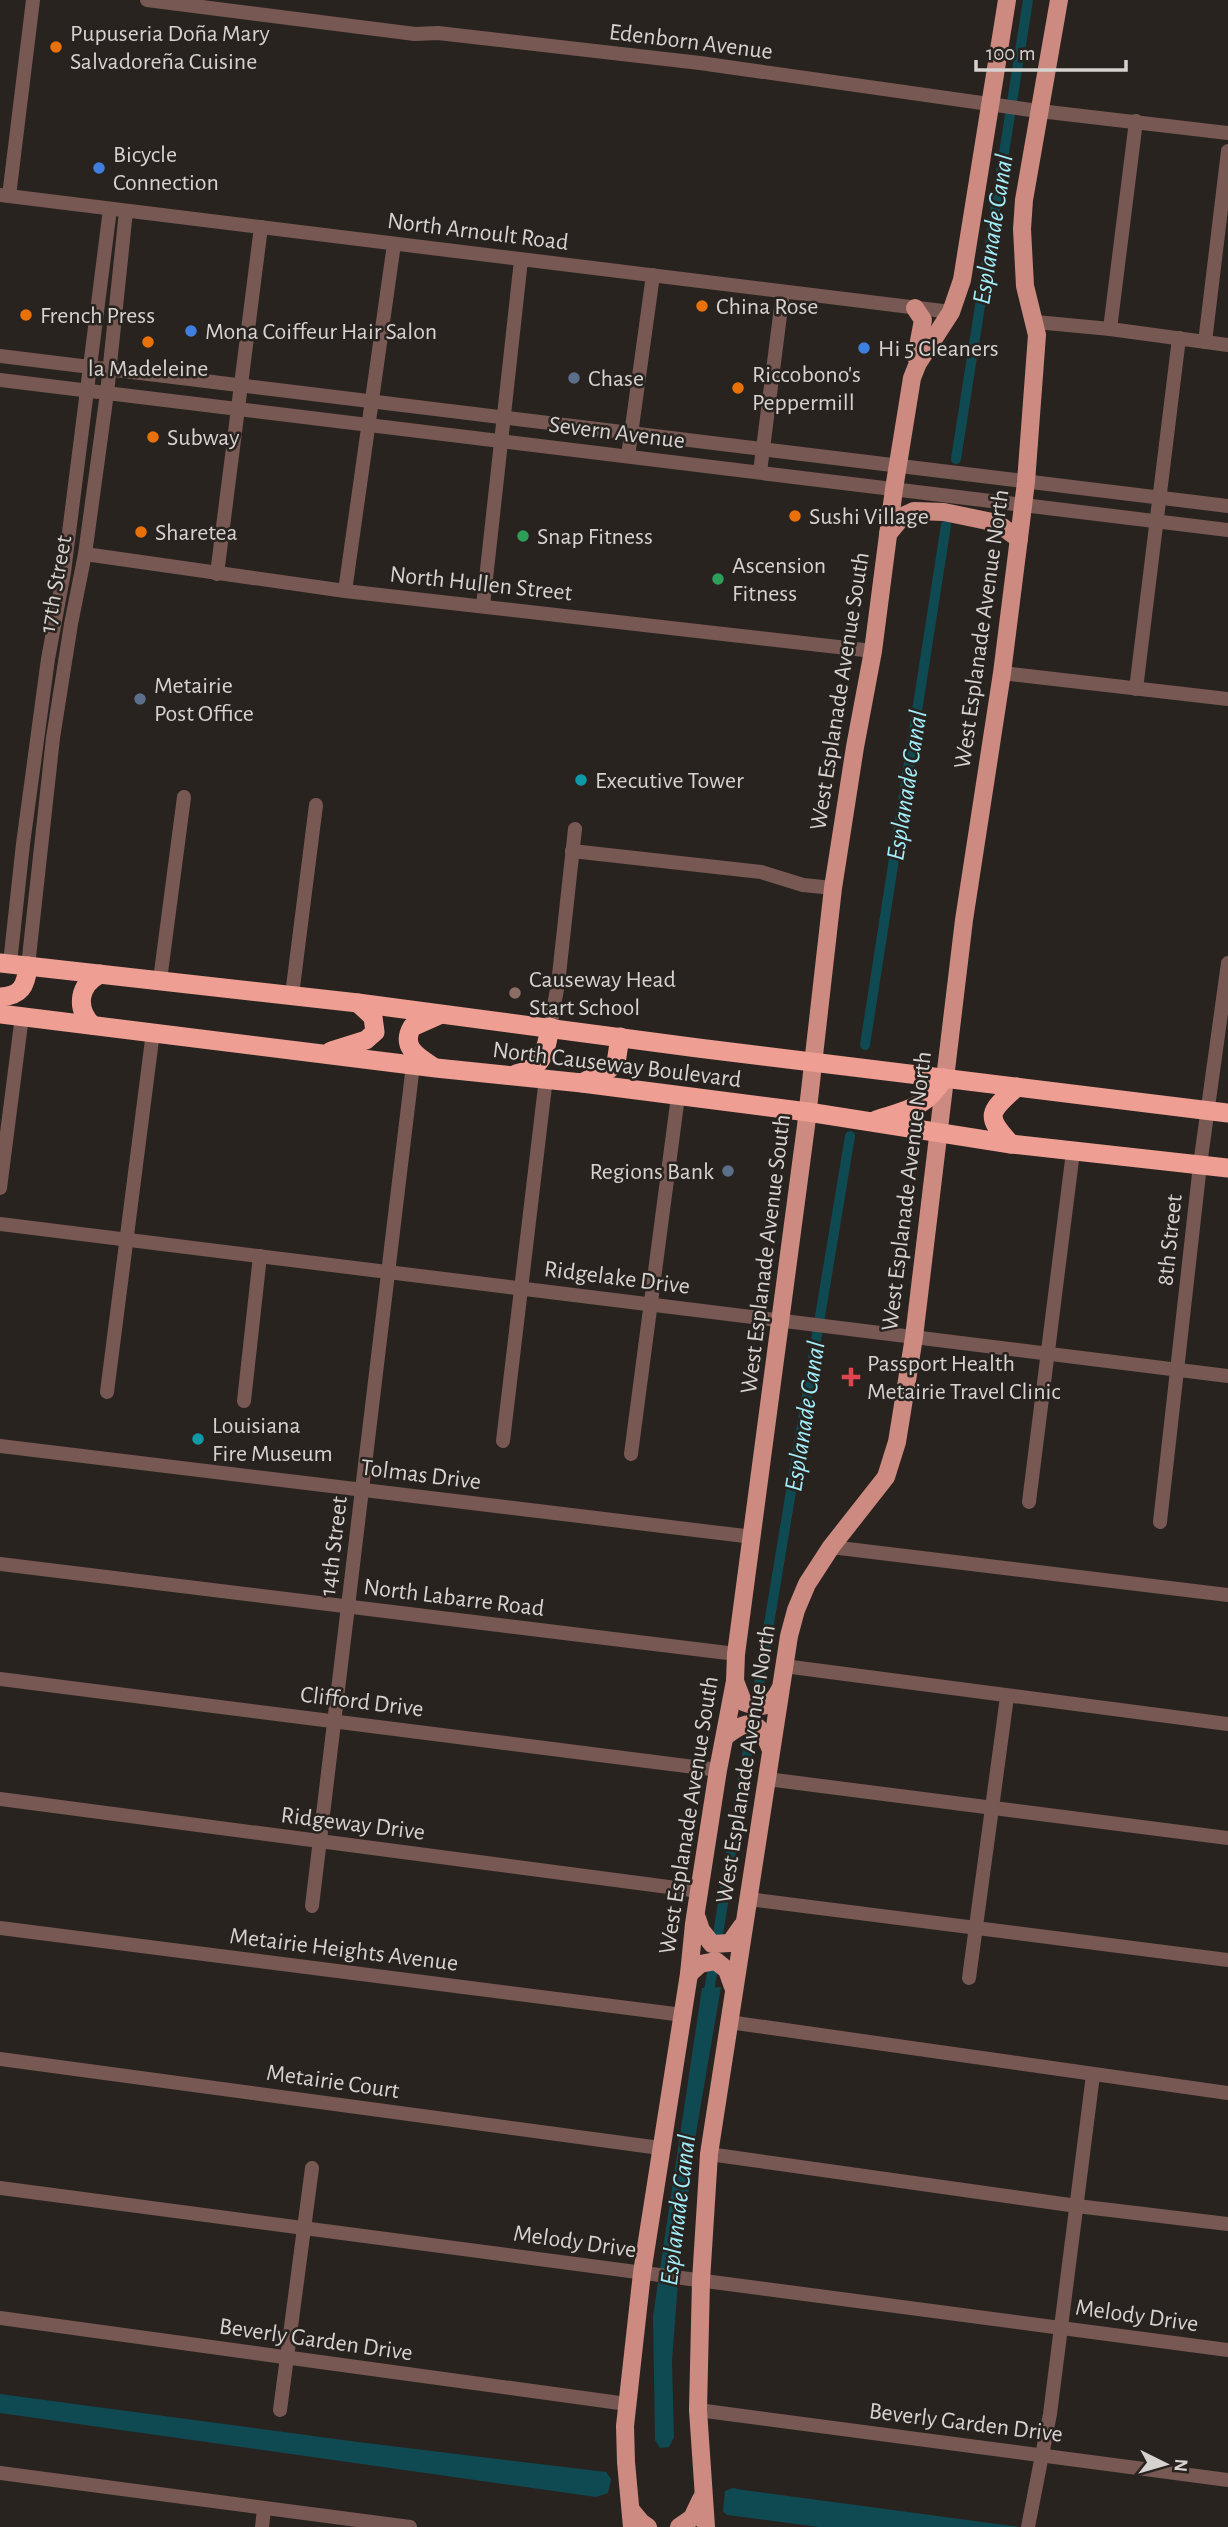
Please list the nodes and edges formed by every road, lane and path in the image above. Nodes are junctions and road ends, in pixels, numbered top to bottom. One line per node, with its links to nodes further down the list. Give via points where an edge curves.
1 (33, 0): 10 (street)
2 (147, 0): 5 (street, Edenborn Avenue, via 700,63)
3 (1007, 0): 5 (main road, West Esplanade Avenue South)
4 (1059, 0): 6 (main road, West Esplanade Avenue North)
5 (997, 105): 6 (street, Edenborn Avenue); 19 (main road, West Esplanade Avenue South, via 962,280)
6 (1035, 110): 7 (street, Edenborn Avenue); 20 (main road, West Esplanade Avenue North, via 1022,229 1026,286)
7 (1136, 121): 8 (street, Edenborn Avenue); 21 (street)
8 (1228, 133)
9 (1228, 151): 23 (street)
10 (2, 198): 11 (street, North Arnoult Road)
11 (110, 209): 12 (street, North Arnoult Road); 27 (street, 17th Street)
12 (126, 211): 13 (street, North Arnoult Road); 28 (street, 17th Street)
13 (261, 227): 14 (street, North Arnoult Road); 30 (street)
14 (394, 244): 15 (street, North Arnoult Road); 33 (street)
15 (521, 260): 16 (street, North Arnoult Road); 35 (street)
16 (653, 275): 17 (street, North Arnoult Road); 37 (street)
17 (783, 292): 18 (street, North Arnoult Road); 39 (street)
18 (915, 308): 19 (street, North Arnoult Road); 26 (main road, via 923,320)
19 (951, 312): 26 (main road, West Esplanade Avenue South)
20 (1036, 322): 21 (street); 43 (main road, West Esplanade Avenue North)
21 (1110, 329): 22 (street)
22 (1179, 338): 23 (street); 45 (street)
23 (1205, 342): 24 (street)
24 (1228, 345)
25 (0, 356): 27 (street, Severn Avenue)
26 (917, 365): 41 (main road, West Esplanade Avenue South)
27 (91, 367): 28 (street, Severn Avenue); 31 (street, 17th Street)
28 (108, 369): 30 (street, Severn Avenue); 32 (street, 17th Street)
29 (0, 380): 31 (street, Severn Avenue)
30 (241, 386): 33 (street, Severn Avenue); 34 (street)
31 (88, 391): 32 (street, Severn Avenue); 66 (street, 17th Street, via 34,763)
32 (107, 393): 34 (street, Severn Avenue); 52 (street, 17th Street)
33 (372, 402): 35 (street, Severn Avenue); 36 (street)
34 (238, 409): 36 (street, Severn Avenue); 53 (street)
35 (505, 418): 37 (street, Severn Avenue); 38 (street)
36 (369, 425): 38 (street, Severn Avenue); 54 (street)
37 (631, 433): 39 (street, Severn Avenue); 40 (street)
38 (501, 441): 40 (street, Severn Avenue); 55 (street)
39 (763, 450): 41 (street, Severn Avenue); 42 (street)
40 (628, 456): 42 (street, Severn Avenue)
41 (897, 466): 43 (street, Severn Avenue); 44 (main road, West Esplanade Avenue South)
42 (760, 472): 44 (street, Severn Avenue)
43 (1026, 482): 45 (street, Severn Avenue); 46 (main road, West Esplanade Avenue North)
44 (894, 489): 46 (street, Severn Avenue); 50 (main road, West Esplanade Avenue South)
45 (1158, 498): 47 (street, Severn Avenue); 48 (street)
46 (1024, 505): 48 (street, Severn Avenue); 51 (main road, West Esplanade Avenue North)
47 (1228, 506)
48 (1156, 521): 49 (street, Severn Avenue); 58 (street)
49 (1228, 530)
50 (888, 534): 51 (main road, via 903,516 914,511 944,512 997,523); 56 (main road, West Esplanade Avenue South)
51 (1019, 539): 57 (main road, West Esplanade Avenue North)
52 (85, 554): 53 (street, North Hullen Street); 66 (street, 17th Street)
53 (217, 574): 54 (street, North Hullen Street)
54 (345, 591): 55 (street, North Hullen Street)
55 (483, 606): 56 (street, North Hullen Street)
56 (873, 651): 64 (main road, West Esplanade Avenue South)
57 (1002, 673): 58 (street); 85 (main road, West Esplanade Avenue North)
58 (1136, 689): 59 (street)
59 (1228, 699)
60 (184, 797): 68 (street)
61 (316, 805): 69 (street)
62 (575, 829): 63 (street)
63 (572, 850): 64 (street, via 761,872 803,886); 76 (street)
64 (833, 888): 80 (main road, West Esplanade Avenue South)
65 (1228, 963): 89 (street, 8th Street)
66 (13, 964): 67 (highway, North Causeway Boulevard); 70 (highway, via 27,980 12,996)
67 (100, 974): 68 (highway, North Causeway Boulevard); 75 (highway, via 86,984 81,1001)
68 (160, 980): 69 (highway, North Causeway Boulevard)
69 (292, 995): 71 (highway, North Causeway Boulevard)
70 (0, 997)
71 (358, 1003): 73 (highway, North Causeway Boulevard); 79 (highway, via 373,1017 375,1032 366,1040)
72 (0, 1014): 74 (highway, North Causeway Boulevard)
73 (444, 1014): 76 (highway, North Causeway Boulevard); 82 (highway, via 412,1027 407,1041 418,1057)
74 (22, 1016): 75 (highway, North Causeway Boulevard); 98 (street)
75 (92, 1025): 77 (highway, North Causeway Boulevard)
76 (550, 1027): 78 (highway, North Causeway Boulevard); 83 (highway, via 545,1054 537,1064)
77 (153, 1032): 79 (highway, North Causeway Boulevard); 100 (street)
78 (620, 1037): 80 (highway, North Causeway Boulevard); 86 (highway, via 616,1063)
79 (324, 1053): 81 (highway, North Causeway Boulevard)
80 (814, 1063): 85 (highway, North Causeway Boulevard); 90 (main road, West Esplanade Avenue South)
81 (413, 1065): 82 (highway, North Causeway Boulevard); 102 (street, 14th Street)
82 (436, 1068): 83 (highway, North Causeway Boulevard)
83 (511, 1075): 84 (highway, North Causeway Boulevard)
84 (546, 1078): 86 (highway, North Causeway Boulevard); 103 (street)
85 (944, 1078): 87 (highway, North Causeway Boulevard); 92 (highway, via 918,1107); 93 (main road, West Esplanade Avenue North)
86 (582, 1083): 88 (highway, North Causeway Boulevard)
87 (1017, 1087): 89 (highway, North Causeway Boulevard); 94 (highway, via 992,1115 994,1126)
88 (678, 1096): 90 (highway, North Causeway Boulevard); 104 (street)
89 (1208, 1110): 91 (highway, North Causeway Boulevard); 96 (street, 8th Street)
90 (808, 1112): 92 (highway, North Causeway Boulevard); 105 (main road, West Esplanade Avenue South)
91 (1228, 1113)
92 (872, 1121): 93 (highway, North Causeway Boulevard)
93 (938, 1131): 94 (highway, North Causeway Boulevard); 106 (main road, West Esplanade Avenue North)
94 (1011, 1144): 95 (highway, North Causeway Boulevard)
95 (1073, 1152): 96 (highway, North Causeway Boulevard); 107 (street)
96 (1200, 1165): 97 (highway, North Causeway Boulevard); 108 (street, 8th Street)
97 (1228, 1168)
98 (0, 1188)
99 (0, 1224): 100 (street, Ridgelake Drive)
100 (127, 1240): 101 (street, Ridgelake Drive); 110 (street)
101 (260, 1256): 102 (street, Ridgelake Drive); 111 (street)
102 (388, 1272): 103 (street, Ridgelake Drive); 115 (street, 14th Street)
103 (520, 1288): 104 (street, Ridgelake Drive); 112 (street)
104 (651, 1305): 105 (street, Ridgelake Drive); 114 (street)
105 (789, 1322): 106 (street, Ridgelake Drive); 118 (main road, West Esplanade Avenue South)
106 (914, 1337): 107 (street, Ridgelake Drive); 119 (main road, West Esplanade Avenue North, via 897,1442 886,1477)
107 (1047, 1354): 108 (street, Ridgelake Drive); 116 (street)
108 (1178, 1370): 109 (street, Ridgelake Drive); 117 (street, 8th Street)
109 (1228, 1376)
110 (107, 1392)
111 (244, 1401)
112 (503, 1441)
113 (0, 1446): 115 (street, Tolmas Drive)
114 (632, 1454)
115 (363, 1490): 118 (street, Tolmas Drive); 122 (street, 14th Street)
116 (1029, 1502)
117 (1160, 1522)
118 (753, 1537): 123 (main road, West Esplanade Avenue South)
119 (831, 1546): 121 (street); 124 (main road, West Esplanade Avenue North, via 796,1610)
120 (0, 1564): 122 (street, North Labarre Road)
121 (1228, 1595)
122 (349, 1607): 123 (street, North Labarre Road); 129 (street, 14th Street)
123 (736, 1654): 126 (main road, West Esplanade Avenue South)
124 (784, 1666): 127 (main road, West Esplanade Avenue North); 128 (street)
125 (0, 1679): 129 (street, Clifford Drive)
126 (735, 1681): 127 (main road, via 743,1702 751,1705 774,1702); 131 (main road, West Esplanade Avenue South)
127 (780, 1689): 132 (main road, West Esplanade Avenue North)
128 (1007, 1697): 130 (street); 136 (street)
129 (335, 1720): 133 (street, Clifford Drive); 138 (street, 14th Street)
130 (1228, 1724)
131 (726, 1736): 132 (main road, via 742,1724 752,1724 761,1729); 133 (main road, West Esplanade Avenue South)
132 (771, 1750): 134 (main road, West Esplanade Avenue North)
133 (718, 1770): 139 (main road, West Esplanade Avenue South)
134 (767, 1779): 136 (street); 140 (main road, West Esplanade Avenue North)
135 (0, 1799): 138 (street, Ridgeway Drive)
136 (991, 1807): 137 (street); 144 (street)
137 (1228, 1838)
138 (320, 1841): 139 (street, Ridgeway Drive); 141 (street, 14th Street)
139 (699, 1891): 142 (main road, West Esplanade Avenue South)
140 (748, 1899): 143 (main road, West Esplanade Avenue North); 144 (street)
141 (312, 1906)
142 (697, 1917): 143 (main road, via 712,1944 730,1943); 147 (main road, West Esplanade Avenue South)
143 (744, 1923): 149 (main road, West Esplanade Avenue North)
144 (975, 1927): 146 (street); 148 (street)
145 (0, 1928): 150 (street, Metairie Heights Avenue)
146 (1228, 1960)
147 (689, 1974): 149 (main road, via 700,1964 716,1961 727,1970); 150 (main road, West Esplanade Avenue South)
148 (969, 1978)
149 (734, 1990): 151 (main road, West Esplanade Avenue North)
150 (683, 2015): 155 (main road, West Esplanade Avenue South)
151 (729, 2022): 153 (street); 156 (main road, West Esplanade Avenue North)
152 (0, 2059): 155 (street, Metairie Court)
153 (1093, 2075): 154 (street); 159 (street)
154 (1228, 2093)
155 (660, 2148): 162 (main road, West Esplanade Avenue South)
156 (709, 2154): 159 (street); 163 (main road, West Esplanade Avenue North)
157 (312, 2168): 161 (street)
158 (0, 2188): 161 (street, Melody Drive)
159 (1077, 2206): 160 (street); 165 (street)
160 (1228, 2224)
161 (305, 2228): 162 (street, Melody Drive); 167 (street)
162 (646, 2273): 163 (street, Melody Drive); 168 (main road, West Esplanade Avenue South)
163 (701, 2281): 165 (street, Melody Drive); 170 (main road, West Esplanade Avenue North)
164 (0, 2318): 167 (street, Beverly Garden Drive)
165 (1063, 2328): 166 (street, Melody Drive); 171 (street)
166 (1228, 2350)
167 (287, 2358): 168 (street, Beverly Garden Drive); 169 (street)
168 (627, 2404): 176 (main road, West Esplanade Avenue South)
169 (280, 2410)
170 (698, 2410): 171 (street, Beverly Garden Drive); 174 (main road, West Esplanade Avenue North)
171 (1042, 2455): 173 (street, Beverly Garden Drive); 182 (street)
172 (0, 2473): 175 (street)
173 (1228, 2480)
174 (703, 2493): 180 (main road, via 692,2518); 181 (main road, West Esplanade Avenue North)
175 (264, 2509): 177 (street); 178 (street)
176 (631, 2518): 179 (main road)
177 (262, 2527)
178 (410, 2527)
179 (648, 2527)
180 (679, 2527)
181 (706, 2527)
182 (1028, 2527)

